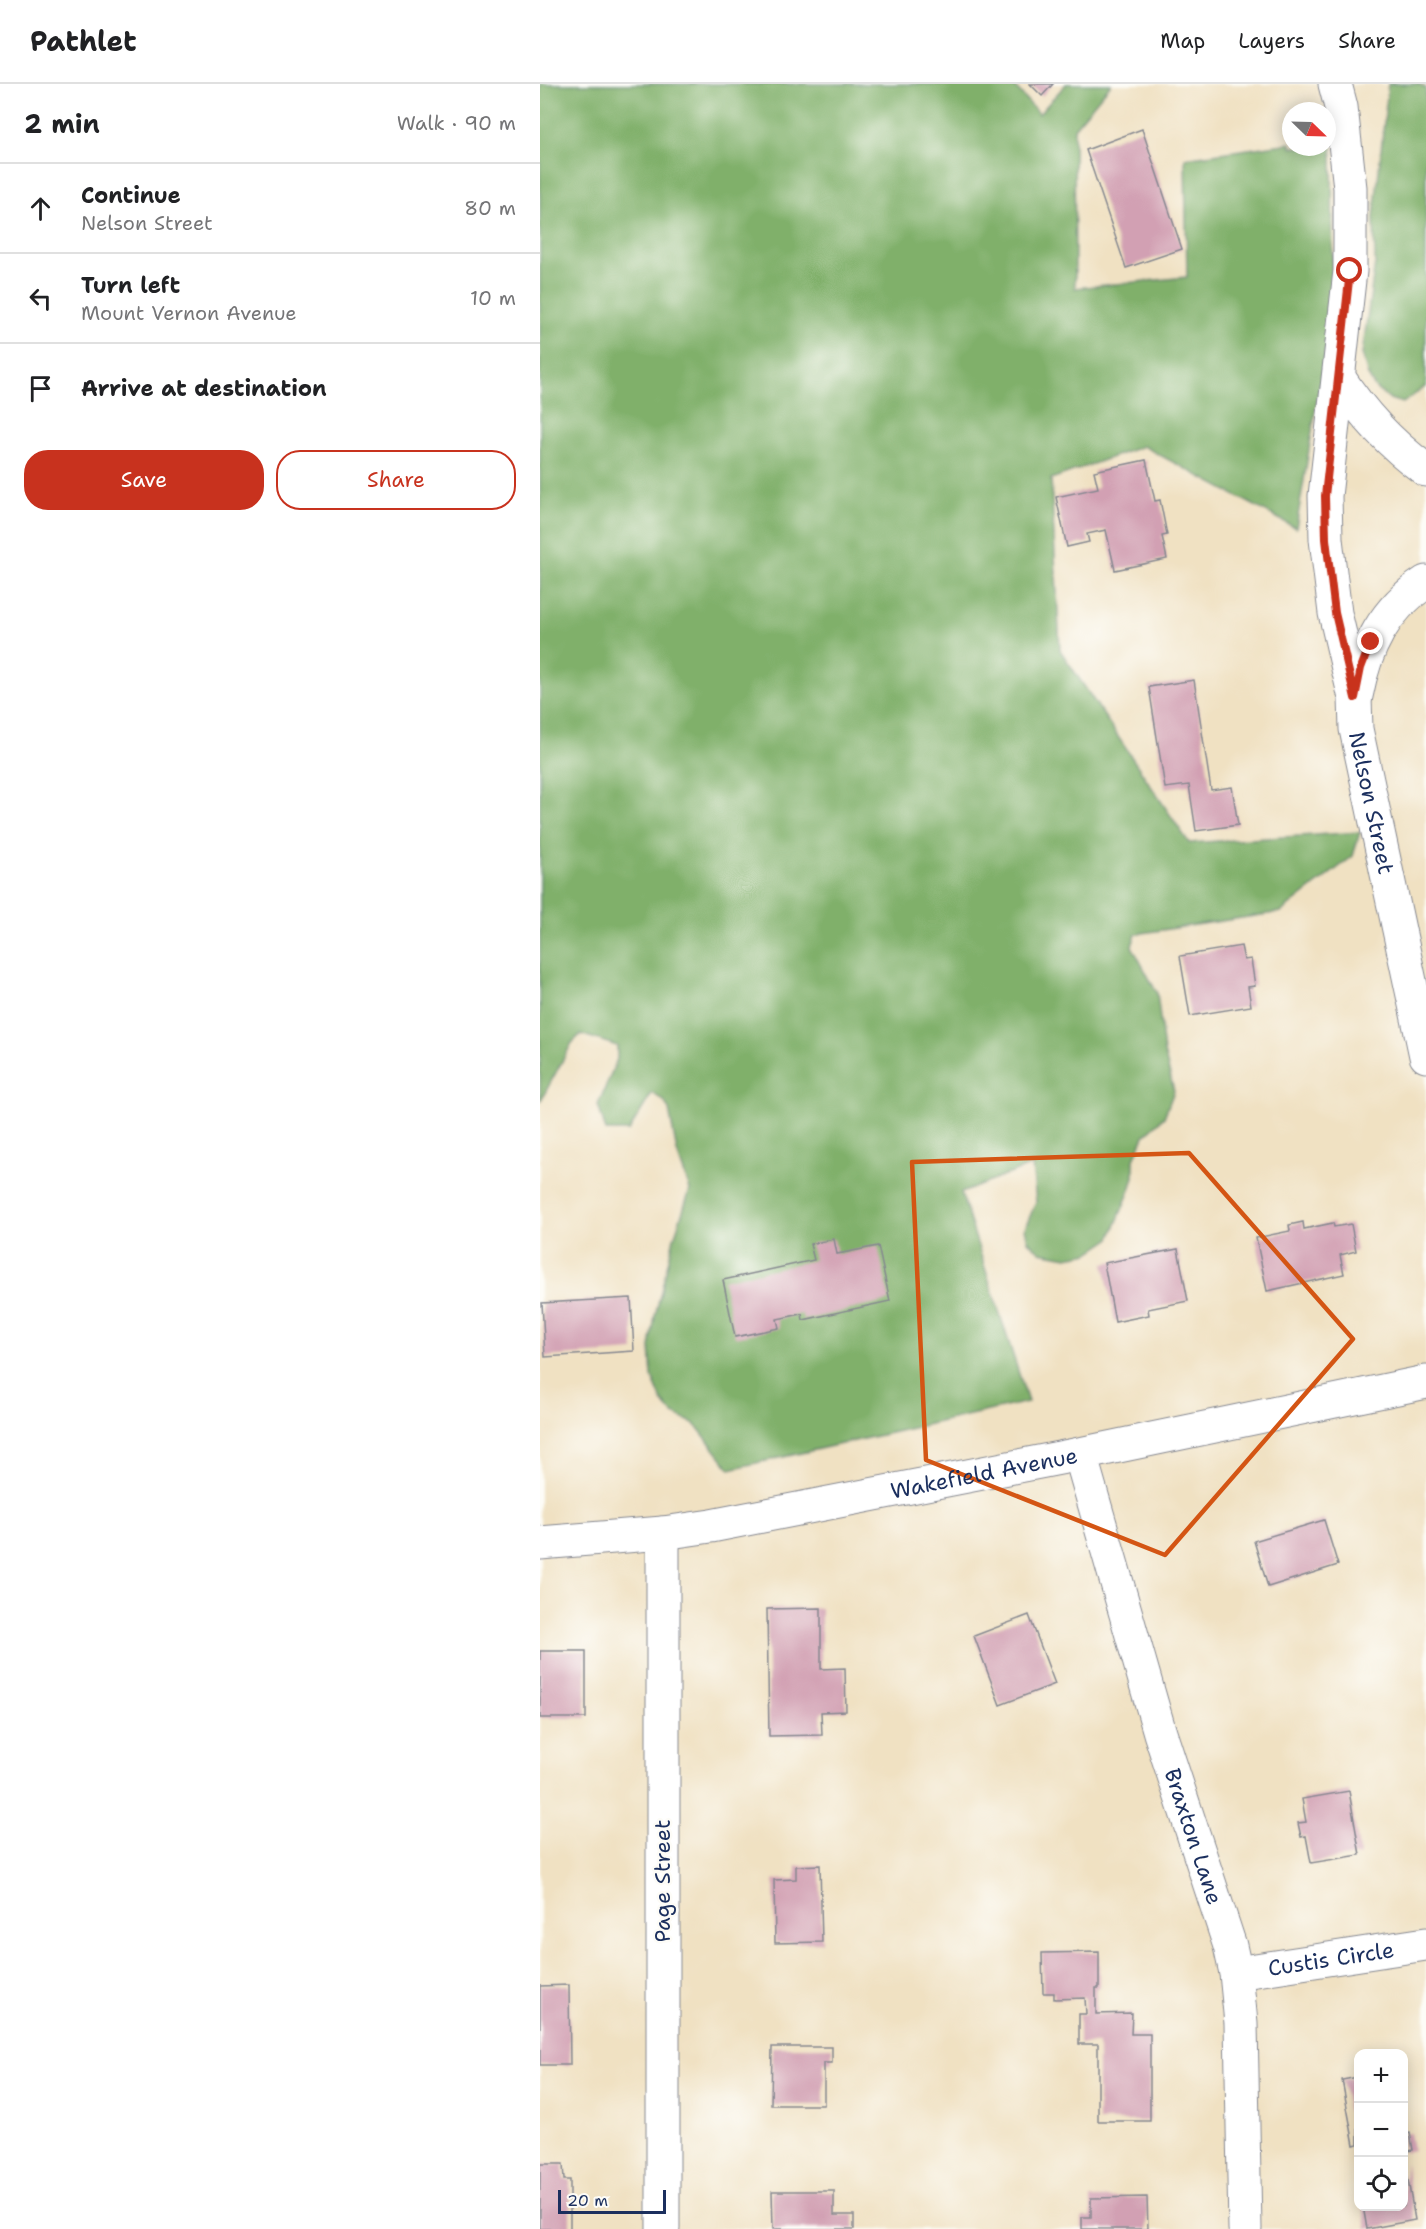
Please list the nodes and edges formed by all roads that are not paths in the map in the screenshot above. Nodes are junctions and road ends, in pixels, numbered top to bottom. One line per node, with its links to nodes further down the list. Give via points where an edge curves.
1 (1335, 84): 2 (street, Nelson Street, via 1350,188 1350,271)
2 (1339, 378): 3 (street, via 1357,406 1389,441); 5 (street, Nelson Street, via 1325,496 1326,539 1335,613)
3 (1426, 470)
4 (1426, 582): 5 (street, via 1387,617 1371,642)
5 (1355, 698): 6 (street, Nelson Street, via 1356,729)
6 (1426, 1056)
7 (1426, 1382): 8 (street, Wakefield Avenue)
8 (1080, 1454): 9 (street, Wakefield Avenue); 12 (street, Braxton Lane, via 1160,1733)
9 (663, 1533): 10 (street, Wakefield Avenue); 13 (street, Page Street)
10 (540, 1543)
11 (1426, 1944): 12 (street, Custis Circle)
12 (1236, 1973): 14 (street, Braxton Lane, via 1241,2023)
13 (663, 2229)
14 (1245, 2229)

